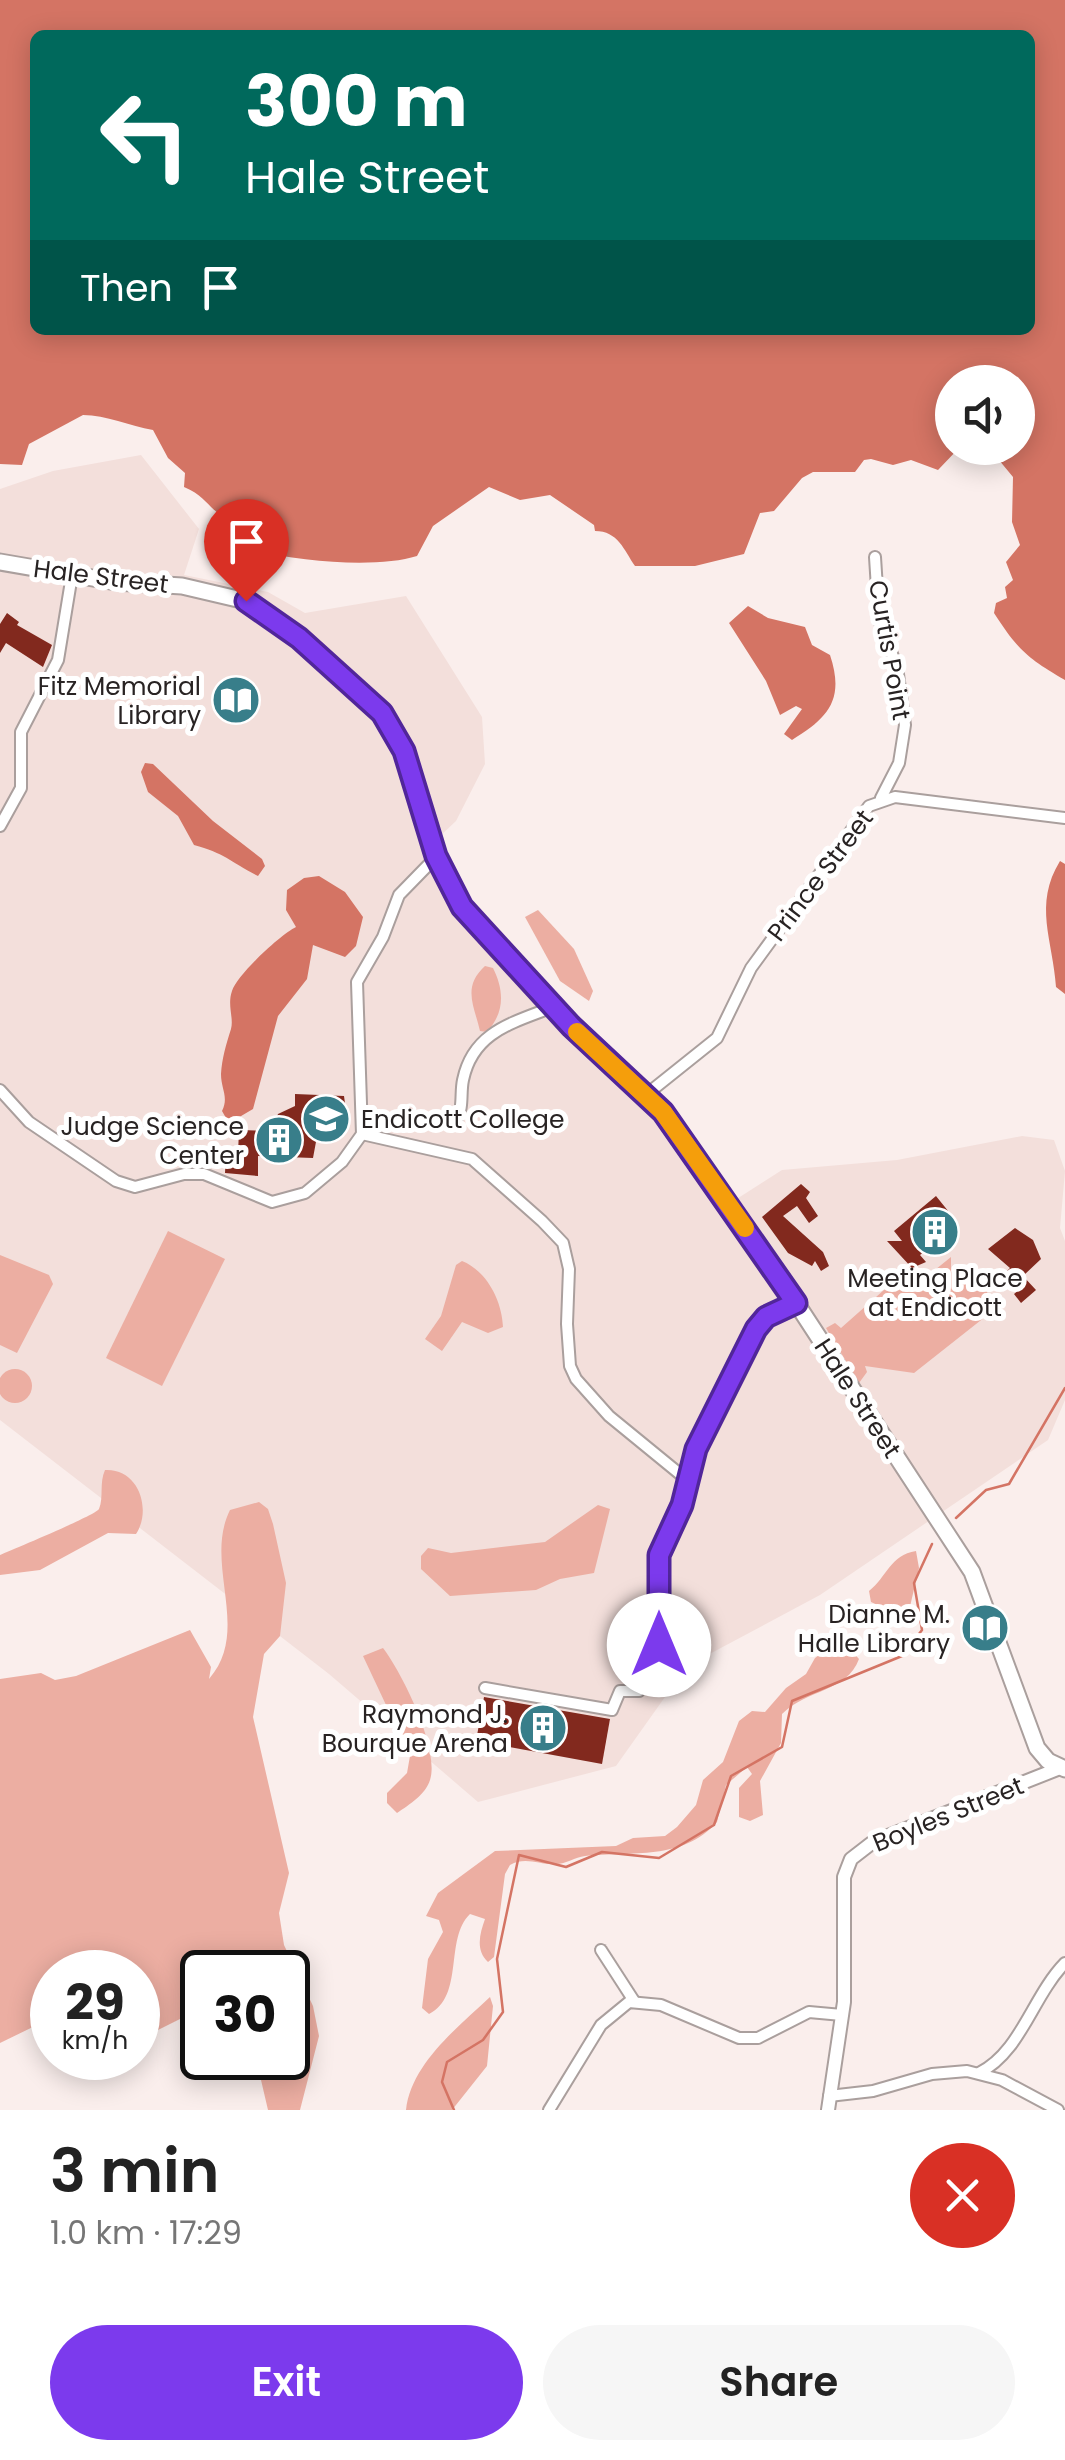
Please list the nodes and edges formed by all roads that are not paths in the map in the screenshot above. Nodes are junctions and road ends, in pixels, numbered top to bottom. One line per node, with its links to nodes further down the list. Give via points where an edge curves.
1 (875, 558): 4 (street, Curtis Point, via 879,620 897,667 905,725 899,763)
2 (0, 562): 3 (main road, Hale Street)
3 (72, 575): 6 (street, via 58,660 21,732 21,788); 7 (main road, Hale Street, via 209,591 269,614 382,713 412,771)
4 (881, 798): 5 (street, Prince Street); 10 (street, Prince Street, via 857,820 763,950 717,1038)
5 (1065, 818)
6 (0, 826)
7 (436, 856): 8 (main road, Hale Street, via 462,907); 12 (street, via 399,895 357,982)
8 (553, 1007): 10 (main road, Hale Street); 11 (street, via 501,1027 477,1046)
9 (0, 1090): 12 (street, via 18,1112 100,1174 136,1187 204,1174 282,1202 330,1173)
10 (647, 1094): 13 (main road, Hale Street)
11 (456, 1120)
12 (362, 1134): 14 (street, via 472,1159 542,1221 562,1244 569,1269 567,1324 576,1379)
13 (796, 1303): 14 (street, via 756,1329); 16 (main road, Hale Street, via 972,1572 1037,1748)
14 (686, 1480): 15 (street, via 656,1568 659,1645 640,1691 620,1691 612,1710)
15 (486, 1688)
16 (1062, 1768): 20 (street, Boyles Street, via 873,1842 852,1860 842,1890)
17 (601, 1950): 19 (street)
18 (1065, 1964): 21 (street)
19 (634, 2002): 20 (street, via 661,2005 739,2038 758,2038 809,2012); 25 (street, via 601,2025)
20 (842, 2016): 24 (street, Boyles Street)
21 (1004, 2059): 22 (street); 23 (street)
22 (979, 2073): 23 (street); 24 (street, via 932,2074)
23 (1016, 2088): 26 (street)
24 (828, 2103)
25 (549, 2110)
26 (1058, 2110)

